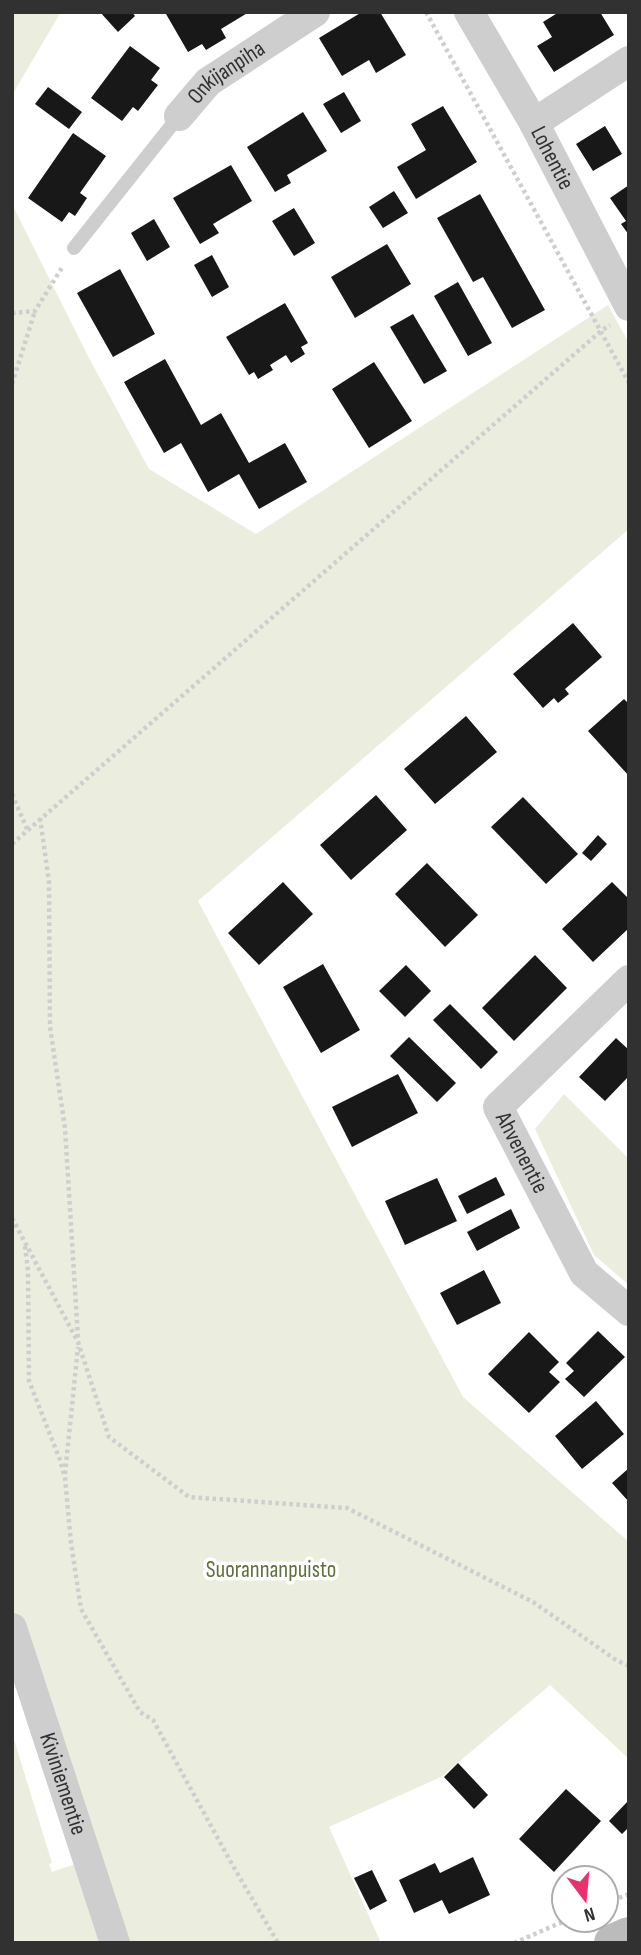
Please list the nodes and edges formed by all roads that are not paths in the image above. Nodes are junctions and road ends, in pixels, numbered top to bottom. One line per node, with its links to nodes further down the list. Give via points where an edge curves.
1 (315, 12): 4 (street, Onkijanpiha, via 208,82)
2 (469, 12): 5 (street, Lohentie)
3 (629, 61): 5 (street)
4 (179, 116): 6 (lane)
5 (534, 123): 7 (street, Lohentie)
6 (74, 248)
7 (624, 313)
8 (629, 980): 9 (street, Ahvenentie, via 498,1107 584,1273)
9 (629, 1311)
10 (12, 1628): 12 (street, Kiviniementie)
11 (629, 1936): 13 (main road)
12 (115, 1943)
13 (613, 1943)

